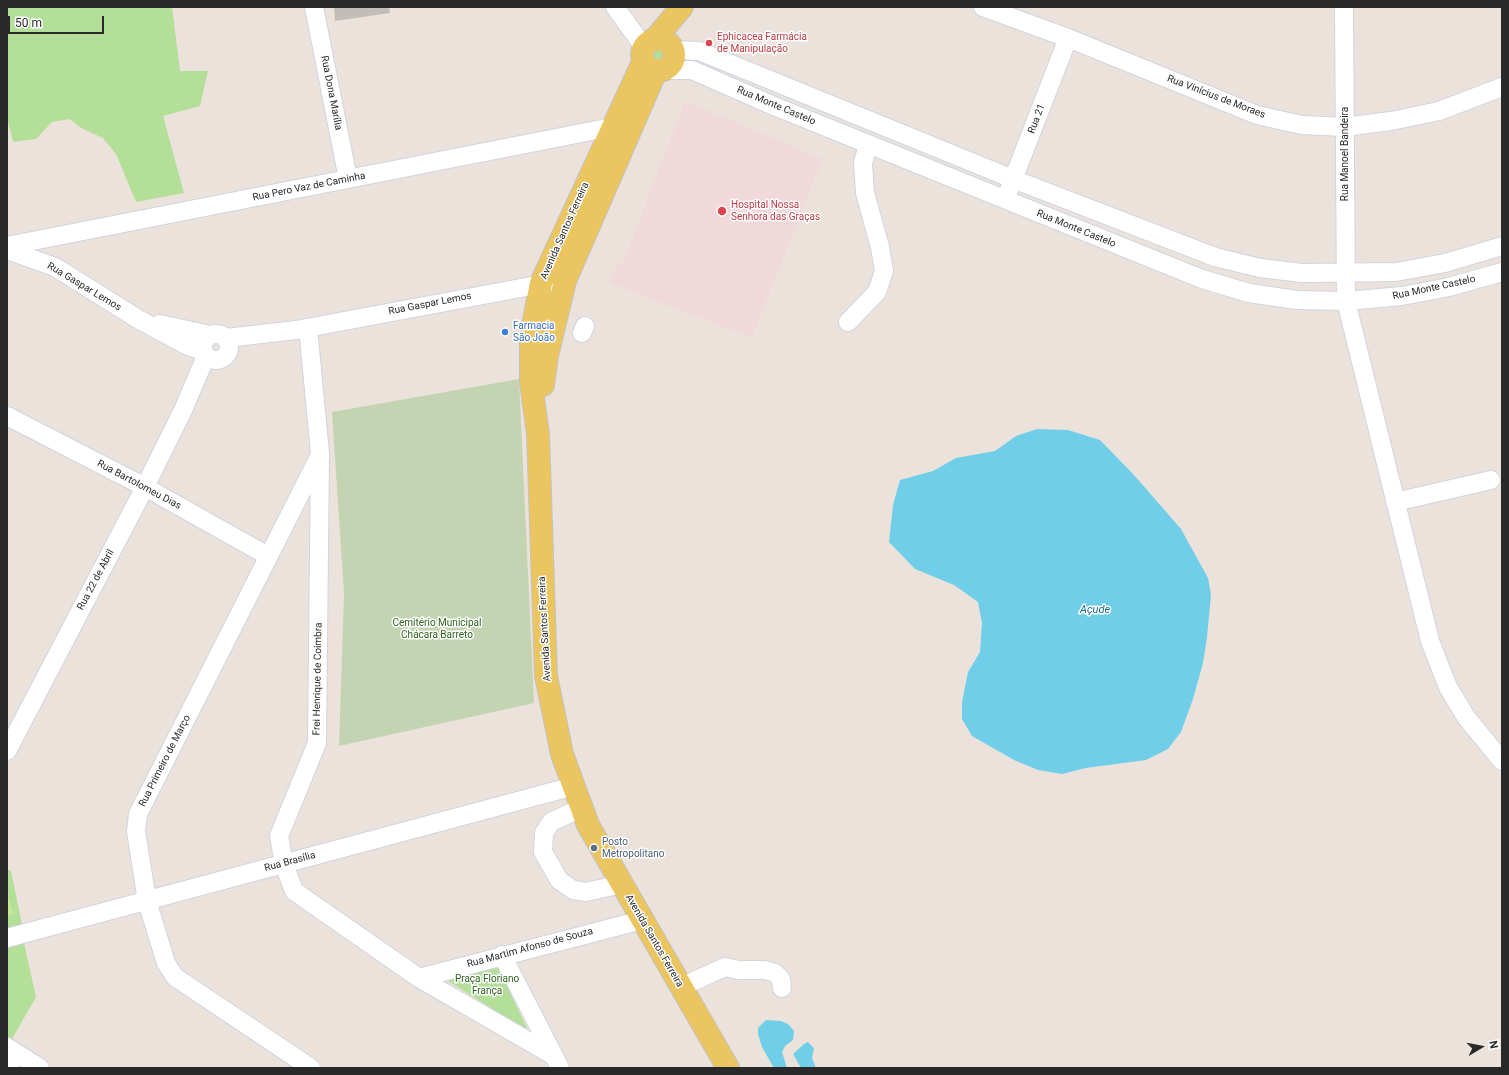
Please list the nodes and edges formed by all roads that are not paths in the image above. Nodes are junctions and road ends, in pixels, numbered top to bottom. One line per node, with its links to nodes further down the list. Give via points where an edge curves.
1 (314, 7): 13 (street, Rua Dona Marília)
2 (615, 7): 8 (street)
3 (682, 7): 8 (main road, Avenida Santos Ferreira)
4 (689, 7): 8 (main road, Avenida Santos Ferreira)
5 (983, 7): 7 (street, Rua Vinícius de Moraes)
6 (1344, 7): 11 (street, Rua Manoel Bandeira)
7 (1068, 38): 11 (street, Rua Vinícius de Moraes, via 1258,115 1302,125); 14 (street, Rua 21)
8 (658, 55): 10 (main road, Avenida Santos Ferreira); 12 (street, Rua Monte Castelo); 14 (street, Rua Monte Castelo, via 699,51); 21 (main road, Avenida Santos Ferreira)
9 (1502, 87): 11 (street, Rua Vinícius de Moraes, via 1439,111)
10 (612, 127): 13 (street, Rua Pero Vaz de Caminha); 22 (main road, Avenida Santos Ferreira)
11 (1344, 127): 20 (street, Rua Manoel Bandeira)
12 (868, 145): 15 (street, Rua Monte Castelo); 24 (street, via 863,163 865,193 884,271 877,292)
13 (348, 179): 16 (street, Rua Pero Vaz de Caminha)
14 (1013, 179): 15 (street, Rua 21); 20 (street, Rua Monte Castelo, via 1215,256 1274,270)
15 (1006, 201): 23 (street, Rua Monte Castelo, via 1202,279 1249,293 1297,300)
16 (7, 246)
17 (1502, 246): 20 (street, Rua Monte Castelo, via 1438,264 1396,272)
18 (7, 250): 26 (street, Rua Gaspar Lemos, via 55,267 138,319 188,346)
19 (1502, 272): 23 (street, Rua Monte Castelo, via 1449,287 1402,296)
20 (1345, 274): 23 (street, Rua Manoel Bandeira)
21 (566, 281): 22 (street, Rua Gaspar Lemos); 28 (main road, Avenida Santos Ferreira, via 546,356)
22 (541, 283): 25 (street, Rua Gaspar Lemos); 28 (main road, Avenida Santos Ferreira, via 531,337 531,383)
23 (1346, 301): 32 (street, Rua Manoel Bandeira)
24 (848, 322)
25 (302, 329): 26 (street, Rua Gaspar Lemos); 29 (street, Frei Henrique de Coimbra)
26 (216, 348): 31 (street, Rua 22 de Abril)
27 (7, 417): 31 (street, Rua Bartolomeu Dias)
28 (538, 434): 38 (main road, Avenida Santos Ferreira, via 546,676 562,754)
29 (320, 453): 33 (street, Rua Primeiro de Março); 40 (street, Frei Henrique de Coimbra, via 317,743 279,836)
30 (1491, 480): 32 (street)
31 (145, 487): 33 (street, Rua Bartolomeu Dias); 36 (street, Rua 22 de Abril)
32 (1395, 502): 35 (street, Rua Manoel Bandeira, via 1430,641 1448,687)
33 (268, 556): 42 (street, Rua Primeiro de Março, via 138,814 136,831)
34 (1502, 738): 35 (street)
35 (1484, 740): 37 (street, Rua Manoel Bandeira)
36 (7, 751)
37 (1502, 761)
38 (574, 786): 39 (main road, Avenida Santos Ferreira); 40 (street, Rua Brasília)
39 (581, 808): 41 (main road, Avenida Santos Ferreira); 41 (street, via 551,822 544,833 543,852 559,880 573,890 586,892)
40 (284, 864): 42 (street, Rua Brasília); 46 (street, Frei Henrique de Coimbra, via 294,892)
41 (622, 884): 43 (main road, Avenida Santos Ferreira)
42 (147, 901): 44 (street, Rua Brasília); 52 (street, Rua Primeiro de Março, via 166,963 175,977)
43 (642, 920): 45 (street, Rua Martim Afonso de Souza); 47 (main road, Avenida Santos Ferreira)
44 (7, 938)
45 (502, 955): 46 (street, Rua Martim Afonso de Souza); 50 (street)
46 (419, 978): 50 (street, Frei Henrique de Coimbra)
47 (681, 987): 48 (street, via 725,967 775,973 781,979); 53 (main road, Avenida Santos Ferreira)
48 (782, 988)
49 (10, 1056): 51 (street)
50 (557, 1062)
51 (40, 1068)
52 (311, 1068)
53 (728, 1068)

